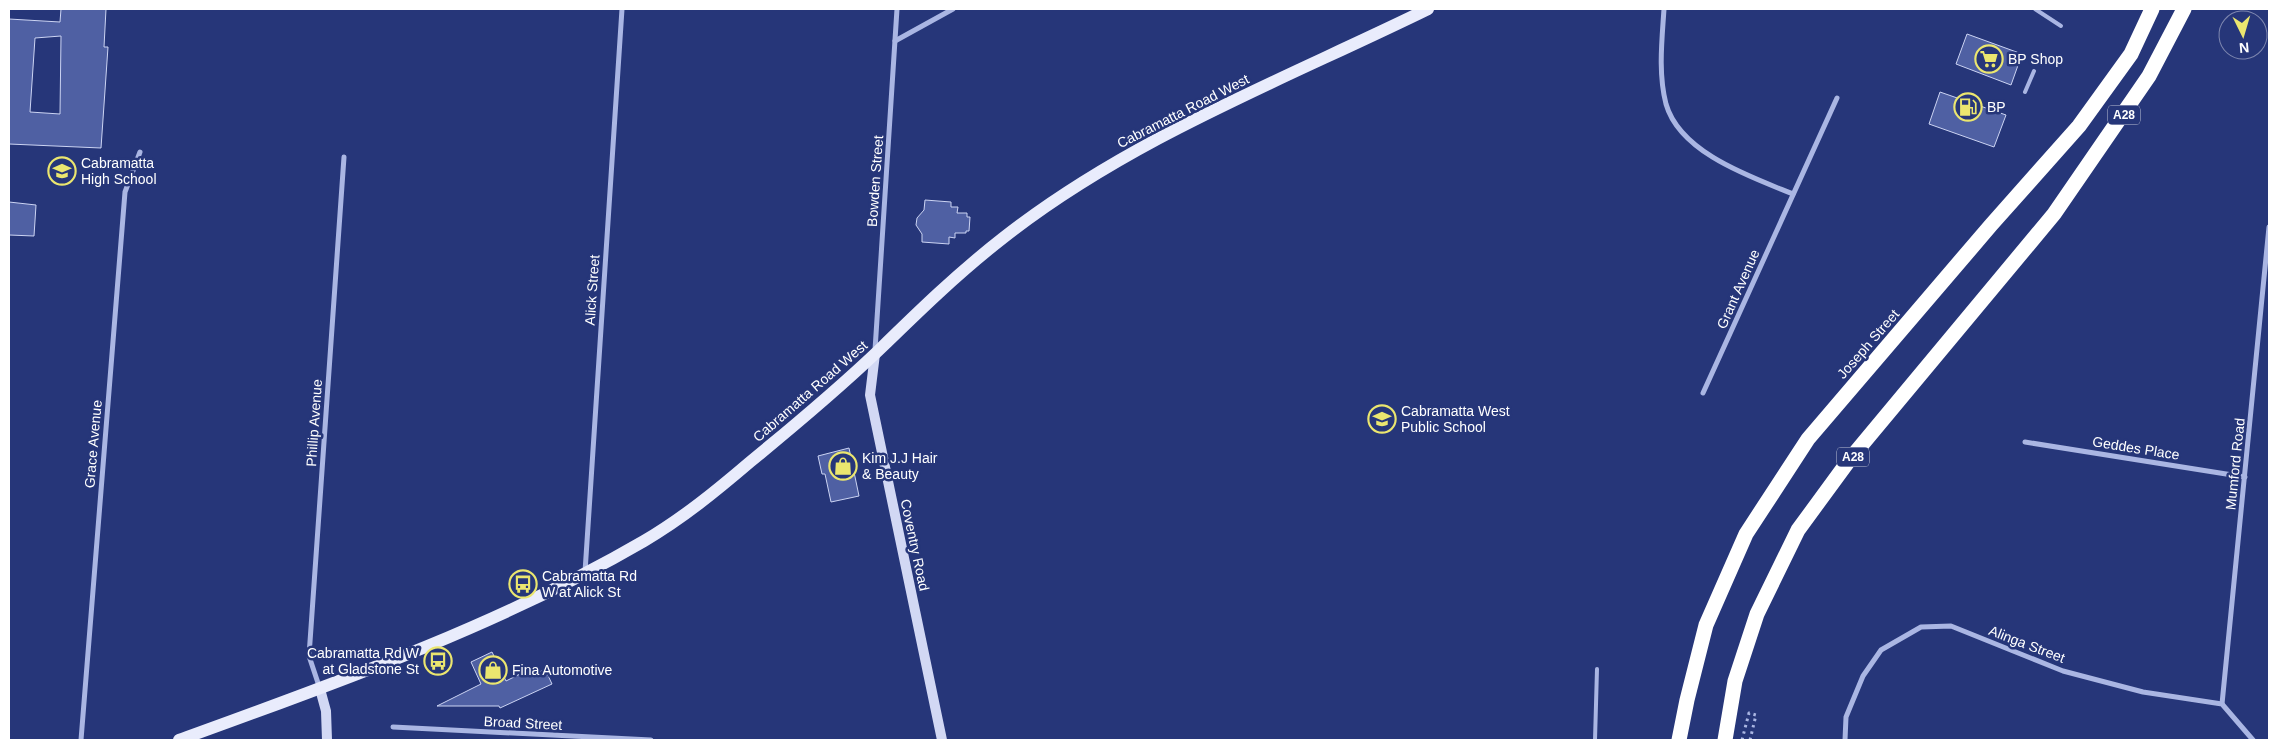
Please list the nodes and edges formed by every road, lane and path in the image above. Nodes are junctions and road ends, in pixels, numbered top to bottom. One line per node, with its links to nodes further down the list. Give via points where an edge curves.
1 (622, 9): 22 (street, Alick Street)
2 (897, 9): 10 (street, Bowden Street)
3 (953, 9): 10 (street)
4 (1428, 9): 18 (main road, Cabramatta Road West, via 1154,139 1047,204 952,280)
5 (1664, 9): 16 (street, via 1662,80 1667,106 1681,132 1733,169)
6 (2035, 9): 9 (lane)
7 (2152, 9): 33 (highway, Joseph Street / A28, via 2131,54 2078,126 1808,439 1751,526 1706,625)
8 (2184, 9): 34 (highway, A28, via 2149,76 2054,214 1850,460 1798,530 1757,614 1735,681)
9 (2061, 26)
10 (895, 41): 18 (street, Bowden Street)
11 (2034, 72): 12 (lane)
12 (2025, 92)
13 (1837, 98): 16 (street, Grant Avenue)
14 (140, 152): 27 (street, Grace Avenue, via 124,192)
15 (344, 158): 24 (street, Phillip Avenue, via 309,656)
16 (1793, 194): 19 (street, Grant Avenue)
17 (2269, 227): 21 (street, Mumford Road)
18 (875, 354): 22 (main road, Cabramatta Road West, via 697,506 645,540); 31 (street, Coventry Road, via 870,395)
19 (1703, 393)
20 (2025, 442): 21 (street, Geddes Place)
21 (2245, 477): 25 (street, Mumford Road)
22 (585, 572): 24 (main road, Cabramatta Road West, via 413,652)
23 (1597, 669): 32 (lane)
24 (320, 689): 28 (main road, Cabramatta Road West); 29 (street, via 326,711)
25 (2222, 704): 37 (street, Alinga Street, via 2144,692 2063,670 1951,626 1921,627 1881,650 1863,676 1846,717); 38 (street)
26 (393, 727): 30 (street, Broad Street)
27 (80, 740)
28 (179, 740)
29 (327, 740)
30 (651, 740)
31 (942, 740)
32 (1594, 740)
33 (1679, 740)
34 (1726, 740)
35 (1742, 740): 36 (path, via 1749,713 1756,715)
36 (1750, 740)
37 (1845, 740)
38 (2253, 740)

